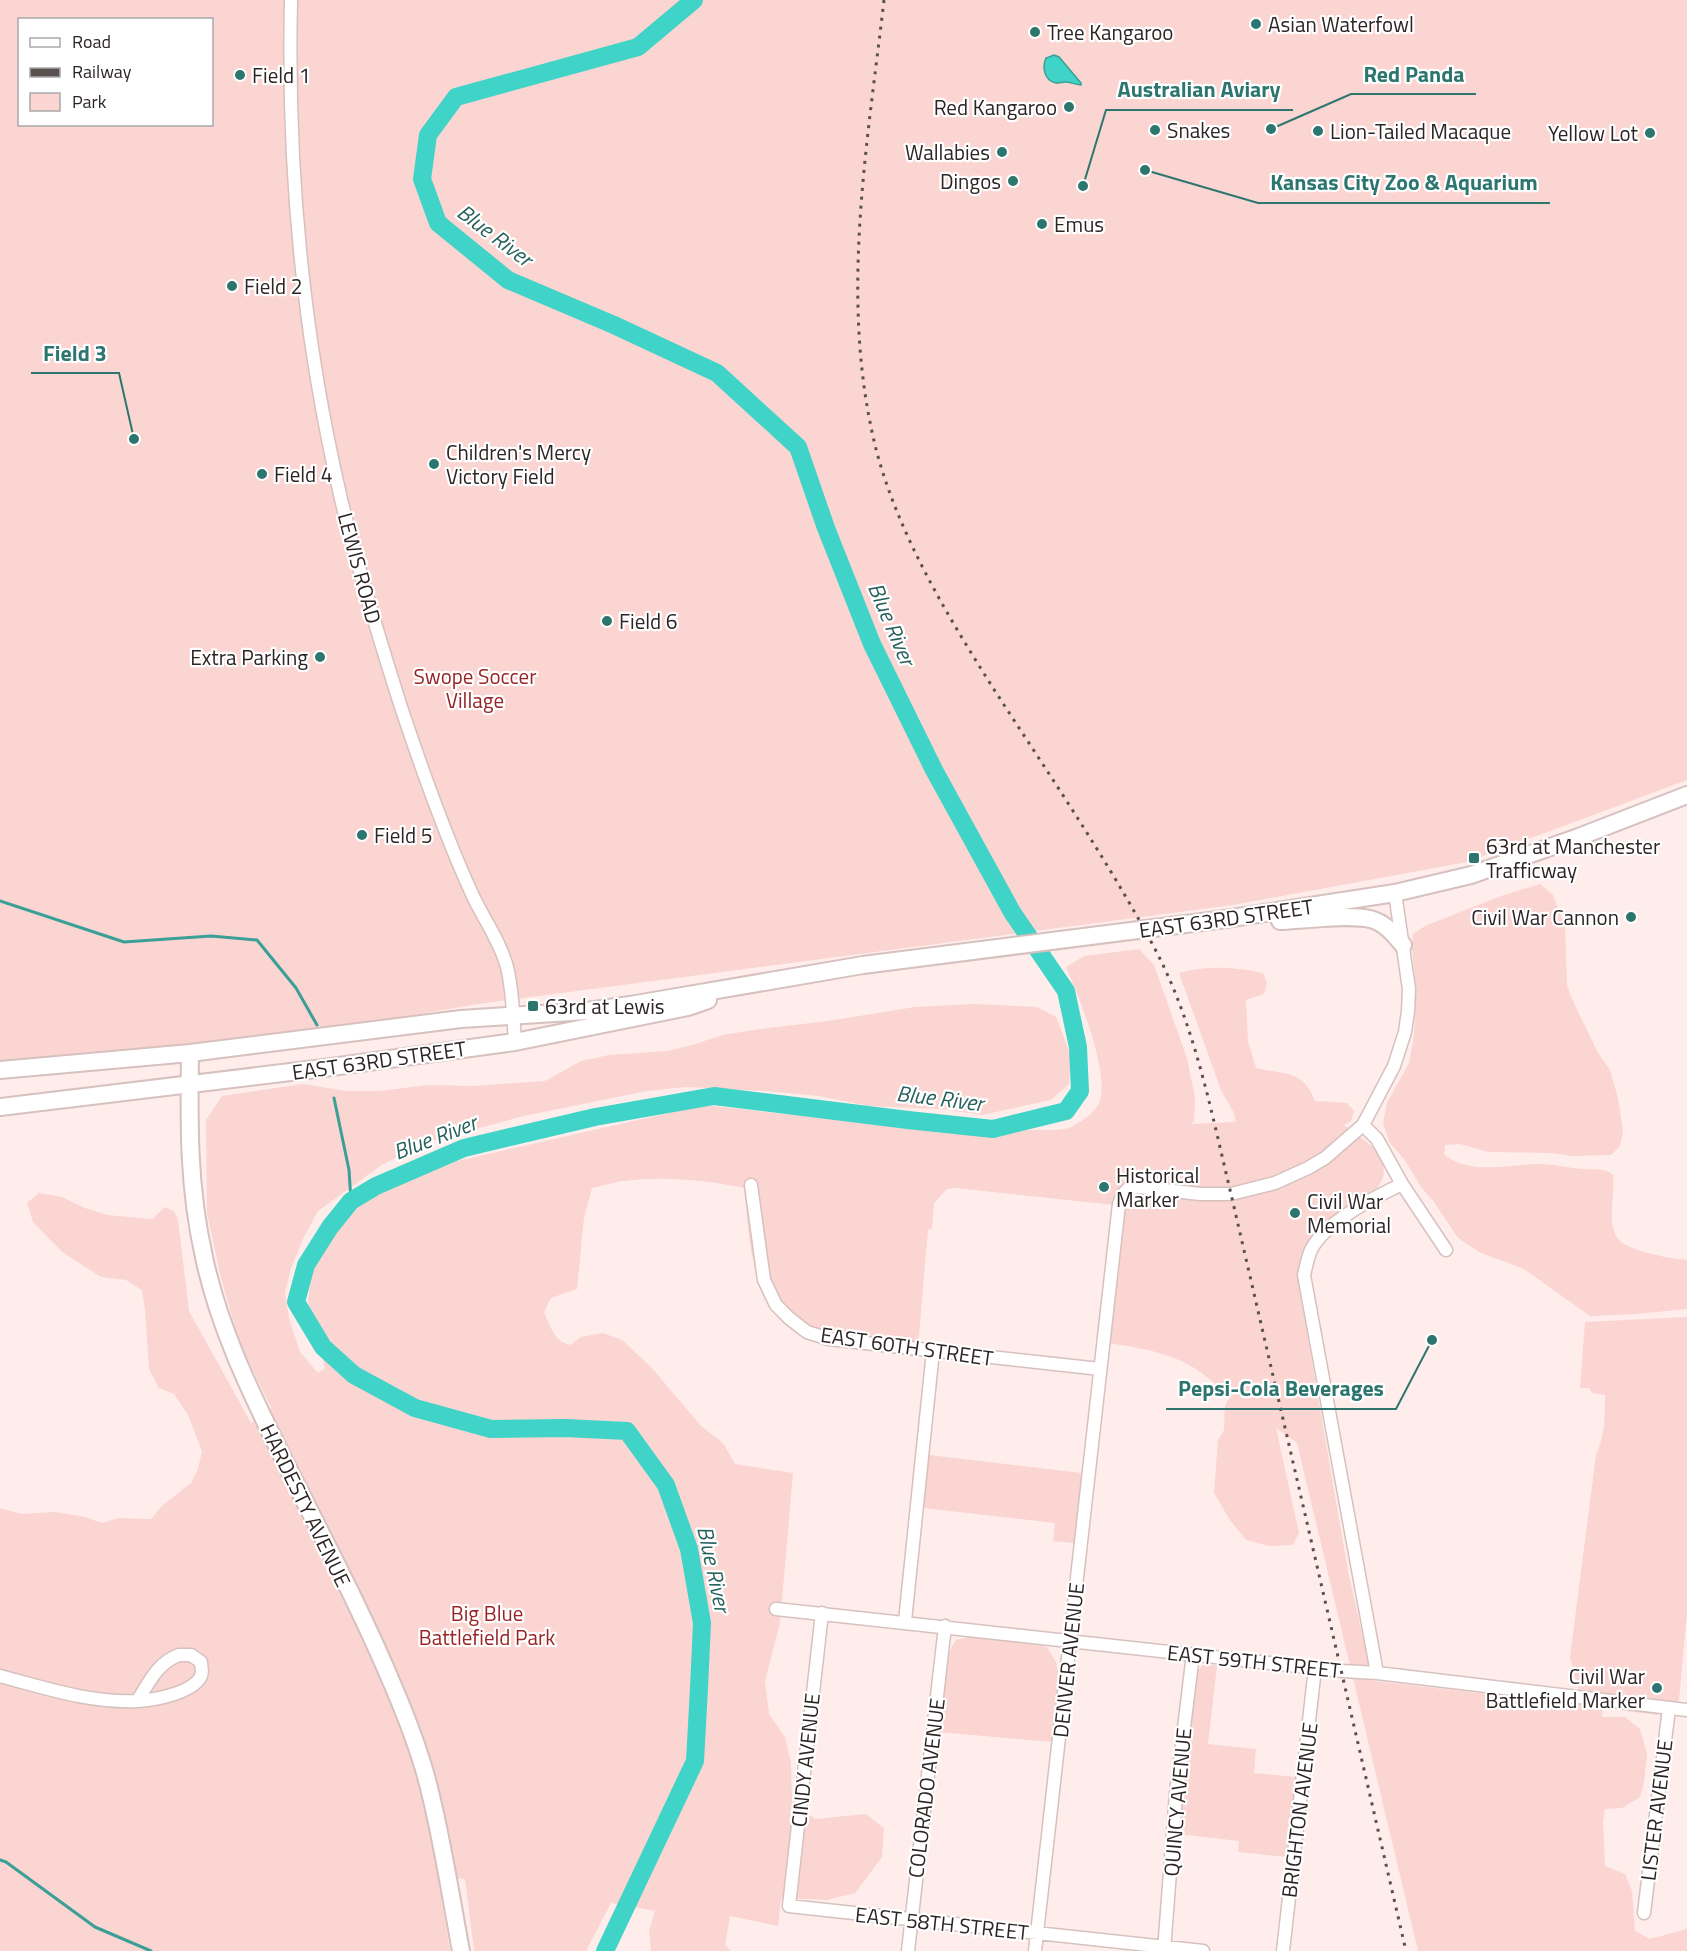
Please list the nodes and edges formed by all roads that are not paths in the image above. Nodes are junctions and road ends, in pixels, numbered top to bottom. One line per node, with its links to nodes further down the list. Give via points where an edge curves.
1 (291, 0): 7 (street, LEWIS ROAD, via 298,223 317,374 341,499 374,622 436,807 472,894 504,957)
2 (1687, 795): 3 (main road, EAST 63RD STREET, via 1471,875)
3 (1395, 893): 4 (main road, EAST 63RD STREET); 5 (street)
4 (1225, 919): 5 (main road, via 1371,919 1390,930); 6 (main road, EAST 63RD STREET, bridge, via 863,965)
5 (1403, 945): 13 (street, via 1409,989 1405,1032 1395,1066)
6 (751, 984): 7 (main road, EAST 63RD STREET, via 586,1011); 8 (main road, EAST 63RD STREET, via 688,1007)
7 (512, 1015): 8 (street, LEWIS ROAD); 9 (main road, EAST 63RD STREET)
8 (515, 1042): 11 (main road, EAST 63RD STREET)
9 (190, 1053): 10 (main road, EAST 63RD STREET); 11 (main road, HARDESTY AVENUE)
10 (0, 1070)
11 (189, 1084): 12 (main road, EAST 63RD STREET); 36 (main road, HARDESTY AVENUE, via 194,1207 220,1313 256,1402 378,1651 414,1740 430,1791)
12 (0, 1107)
13 (1363, 1125): 14 (street, via 1377,1139); 18 (street, DENVER AVENUE, via 1317,1163 1258,1188 1231,1194 1200,1194 1139,1187 1123,1194)
14 (1402, 1184): 16 (street); 26 (street, via 1333,1224 1312,1248 1304,1275)
15 (751, 1185): 17 (street, EAST 60TH STREET, via 764,1280 776,1305 789,1318 807,1332 829,1340)
16 (1446, 1250)
17 (933, 1351): 18 (street, EAST 60TH STREET); 21 (street)
18 (1100, 1370): 23 (street, DENVER AVENUE)
19 (776, 1608): 20 (street, EAST 59TH STREET)
20 (822, 1613): 21 (street, EAST 59TH STREET); 31 (street, CINDY AVENUE)
21 (905, 1622): 22 (street, EAST 59TH STREET)
22 (945, 1626): 23 (street, EAST 59TH STREET); 33 (street, COLORADO AVENUE)
23 (1070, 1640): 24 (street, EAST 59TH STREET); 34 (street, DENVER AVENUE)
24 (1193, 1654): 25 (street, EAST 59TH STREET); 35 (street, QUINCY AVENUE, via 1176,1793)
25 (1316, 1668): 26 (street, EAST 59TH STREET); 40 (street, BRIGHTON AVENUE)
26 (1377, 1673): 29 (street, EAST 59TH STREET)
27 (0, 1676): 28 (street, via 94,1699)
28 (137, 1701): 28 (street, via 165,1661 190,1655 201,1662 200,1677 191,1688)
29 (1668, 1708): 30 (street, EAST 59TH STREET); 32 (street, LISTER AVENUE)
30 (1687, 1710)
31 (789, 1906): 33 (street, EAST 58TH STREET)
32 (1644, 1912)
33 (911, 1919): 34 (street, EAST 58TH STREET); 37 (street, COLORADO AVENUE)
34 (1038, 1933): 35 (street, EAST 58TH STREET); 38 (street, DENVER AVENUE)
35 (1164, 1949): 39 (street, EAST 58TH STREET)
36 (461, 1951)
37 (908, 1951)
38 (1035, 1951)
39 (1203, 1951)
40 (1283, 1951)

